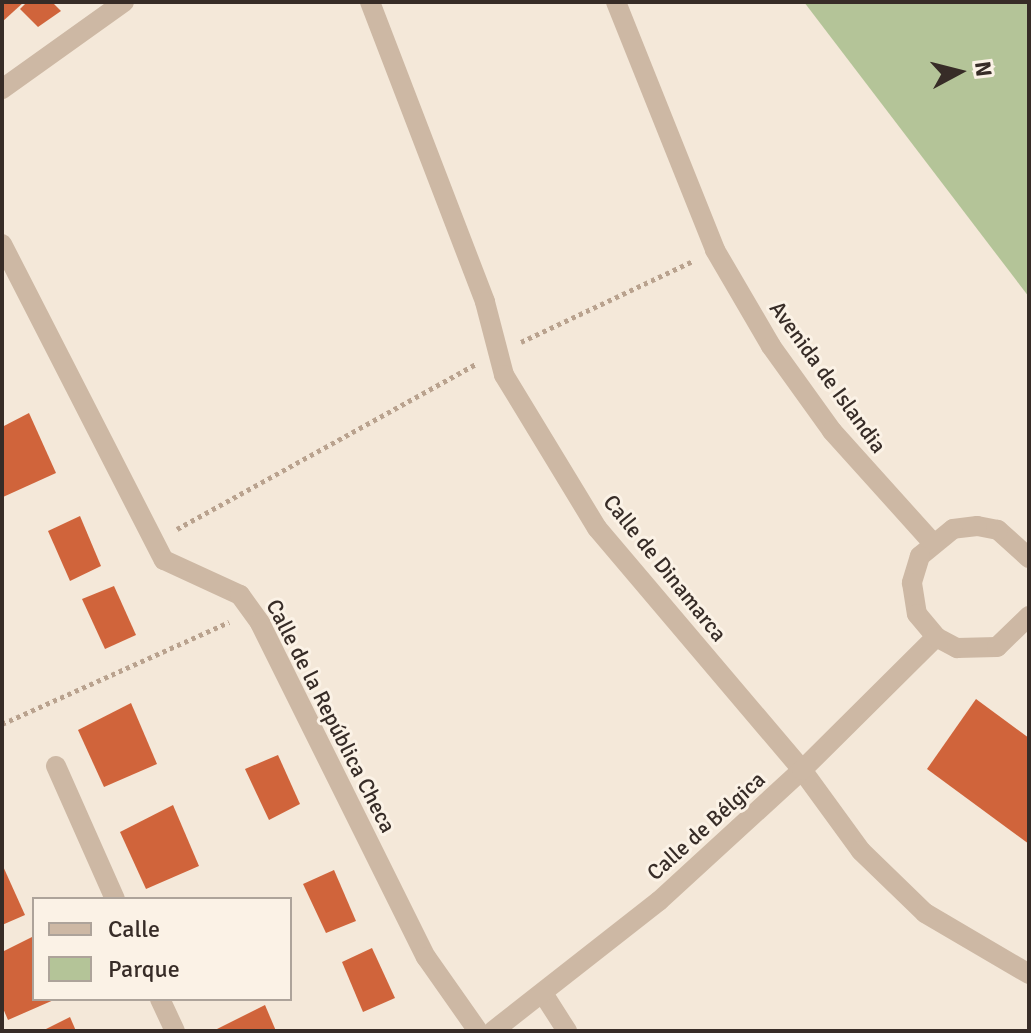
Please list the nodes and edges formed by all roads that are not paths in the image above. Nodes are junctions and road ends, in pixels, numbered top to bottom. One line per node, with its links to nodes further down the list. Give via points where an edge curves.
1 (124, 2): 4 (street)
2 (370, 2): 11 (street, Calle de Dinamarca, via 485,302 504,375 597,528)
3 (616, 2): 6 (street, Avenida de Islandia, via 715,250 771,346 832,431)
4 (2, 89)
5 (2, 244): 17 (street, Calle de la República Checa, via 164,560 240,595 252,611 426,957)
6 (932, 542): 7 (street, via 953,529 977,526 1015,540); 9 (street, via 920,556 912,583 917,614)
7 (1029, 558)
8 (1028, 621): 9 (street, via 1009,640 984,650 957,648)
9 (936, 637): 11 (street, Calle de Bélgica)
10 (56, 766): 12 (street)
11 (802, 770): 13 (street, Calle de Dinamarca, via 861,851 925,913); 14 (street, Calle de Bélgica, via 659,901)
12 (114, 897)
13 (1029, 974)
14 (544, 995): 18 (street, Calle de Bélgica); 19 (street)
15 (161, 1001): 16 (street)
16 (175, 1031)
17 (478, 1031)
18 (493, 1031)
19 (567, 1031)

